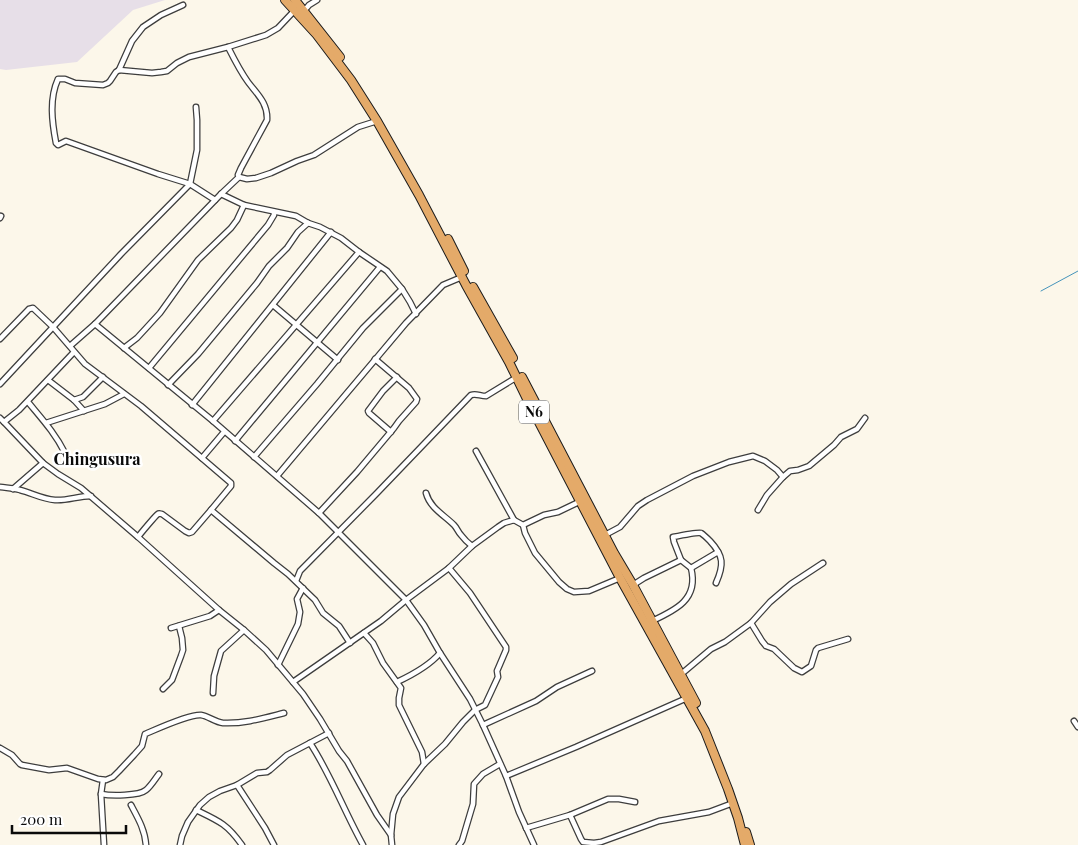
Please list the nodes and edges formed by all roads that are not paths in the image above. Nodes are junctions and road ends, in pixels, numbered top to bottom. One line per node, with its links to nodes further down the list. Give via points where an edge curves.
1 (285, 0): 5 (highway, N6)
2 (295, 0): 6 (highway, N6)
3 (318, 0): 6 (street)
4 (183, 5): 8 (street, via 143,26)
5 (295, 10): 7 (street, via 278,28 266,35); 10 (highway, N6, via 341,66)
6 (304, 11): 72 (highway, N6, via 345,63 384,123)
7 (228, 48): 8 (street, via 189,57 161,72); 11 (street, via 267,113 267,120)
8 (119, 70): 12 (street, via 110,82 103,84 58,79 52,106 56,143 66,141)
9 (196, 107): 12 (street, via 197,150)
10 (377, 121): 11 (street, via 358,127 314,155 272,173 256,178); 21 (highway, N6)
11 (239, 177): 13 (street)
12 (190, 184): 14 (street); 27 (street)
13 (220, 194): 14 (street); 15 (street)
14 (215, 200): 25 (street)
15 (244, 205): 16 (street); 31 (street, via 231,228 198,260 160,313)
16 (274, 212): 17 (street, via 291,214); 35 (street, via 268,225)
17 (308, 223): 18 (street); 41 (street)
18 (331, 232): 19 (street); 23 (street)
19 (359, 252): 20 (street); 26 (street)
20 (380, 266): 22 (street); 29 (street)
21 (462, 277): 24 (street, via 443,285); 37 (highway, N6)
22 (402, 289): 24 (street); 34 (street, via 363,328)
23 (273, 305): 26 (street); 45 (street)
24 (416, 314): 33 (street)
25 (95, 324): 30 (street); 31 (street)
26 (297, 324): 29 (street); 49 (street)
27 (53, 327): 28 (street, via 31,308); 30 (street); 40 (street)
28 (0, 339)
29 (318, 342): 34 (street); 53 (street)
30 (70, 346): 32 (street)
31 (124, 348): 35 (street)
32 (74, 352): 38 (street); 39 (street)
33 (375, 359): 36 (street); 59 (street)
34 (338, 360): 56 (street)
35 (149, 368): 41 (street)
36 (397, 377): 52 (street, via 417,399); 52 (street, via 368,411)
37 (517, 377): 65 (highway, N6); 71 (street, via 486,396 470,395)
38 (103, 378): 42 (street); 43 (street, via 83,397)
39 (48, 380): 43 (street); 44 (street)
40 (0, 384)
41 (168, 385): 45 (street)
42 (124, 394): 46 (street); 57 (street)
43 (74, 400): 46 (street)
44 (28, 402): 48 (street); 50 (street)
45 (192, 405): 49 (street)
46 (84, 411): 50 (street)
47 (865, 418): 60 (street, via 857,429 841,437 809,466 790,471)
48 (2, 420): 58 (street)
49 (212, 421): 51 (street)
50 (46, 423): 55 (street)
51 (224, 432): 53 (street); 57 (street)
52 (391, 432): 68 (street)
53 (235, 441): 56 (street)
54 (476, 451): 69 (street)
55 (65, 453)
56 (254, 457): 59 (street)
57 (202, 458): 66 (street, via 232,485)
58 (43, 464): 62 (street); 64 (street)
59 (277, 476): 68 (street)
60 (783, 477): 67 (street); 72 (street, via 765,461 753,456 729,462 647,500 620,526)
61 (0, 487): 62 (street)
62 (14, 489): 64 (street, via 53,500)
63 (426, 492): 74 (street, via 435,508)
64 (91, 496): 73 (street)
65 (580, 501): 70 (street); 82 (highway, N6)
66 (211, 510): 73 (street, via 189,533 158,514); 81 (street)
67 (758, 510)
68 (319, 513): 71 (street)
69 (514, 520): 70 (street); 74 (street, via 504,523)
70 (523, 525): 82 (street, via 535,553 567,589 589,591)
71 (338, 532): 80 (street); 87 (street)
72 (605, 535): 85 (highway, N6)
73 (138, 537): 88 (street)
74 (472, 546): 78 (street)
75 (718, 552): 76 (street, via 702,534 675,536); 79 (street); 84 (street, via 722,567)
76 (681, 560): 79 (street); 85 (street)
77 (823, 562): 90 (street, via 790,584)
78 (449, 568): 87 (street); 106 (street, via 506,647 489,699)
79 (691, 568): 89 (street, via 691,589 682,604)
80 (300, 571): 81 (street); 83 (street)
81 (288, 574): 83 (street)
82 (620, 578): 100 (highway, N6)
83 (296, 581): 86 (street)
84 (716, 583)
85 (633, 585): 89 (highway, N6)
86 (303, 588): 96 (street); 98 (street, via 297,600 298,624)
87 (406, 600): 94 (street); 97 (street)
88 (219, 610): 91 (street); 93 (street)
89 (652, 621): 100 (highway, N6)
90 (751, 623): 95 (street, via 766,646 802,672 811,666 818,648); 100 (street, via 711,649)
91 (179, 626): 92 (street); 103 (street, via 183,650 172,680)
92 (171, 628)
93 (244, 630): 98 (street); 104 (street, via 221,652)
94 (364, 633): 96 (street); 102 (street)
95 (848, 639)
96 (350, 643): 101 (street)
97 (440, 653): 102 (street, via 430,663); 106 (street)
98 (278, 665): 101 (street)
99 (592, 671): 109 (street)
100 (679, 677): 105 (highway, N6); 138 (highway, N6, via 710,731 738,802)
101 (293, 682): 111 (street)
102 (397, 682): 114 (street, via 401,688 399,705 422,752)
103 (163, 689)
104 (213, 693)
105 (687, 698): 117 (street); 122 (highway, N6, via 705,731)
106 (475, 710): 109 (street); 114 (street)
107 (284, 713): 118 (street, via 239,723 217,722 200,715 163,726 145,734 142,746 125,765 113,777)
108 (1074, 721): 110 (street)
109 (483, 725): 115 (street)
110 (1078, 727)
111 (329, 733): 112 (street); 127 (street)
112 (310, 743): 119 (street, via 286,755 267,772 257,773); 133 (street)
113 (0, 748): 118 (street, via 22,765 49,770 72,769)
114 (424, 764): 127 (street, via 398,797)
115 (500, 764): 117 (street); 135 (street, via 474,784 473,804)
116 (159, 774): 120 (street, via 141,794)
117 (506, 776): 126 (street)
118 (103, 780): 120 (street)
119 (237, 785): 124 (street, via 220,791); 132 (street)
120 (102, 794): 128 (street)
121 (635, 802): 125 (street, via 608,800)
122 (733, 803): 125 (street, via 709,812 659,821 594,843 581,839); 137 (highway, N6)
123 (131, 804): 129 (street, via 144,830)
124 (196, 810): 130 (street); 131 (street, via 225,825)
125 (570, 815): 126 (street)
126 (526, 828): 136 (street)
127 (391, 835): 134 (street)
128 (104, 845)
129 (146, 845)
130 (180, 845)
131 (242, 845)
132 (274, 845)
133 (362, 845)
134 (392, 845)
135 (459, 845)
136 (534, 845)
137 (744, 845)
138 (750, 845)

